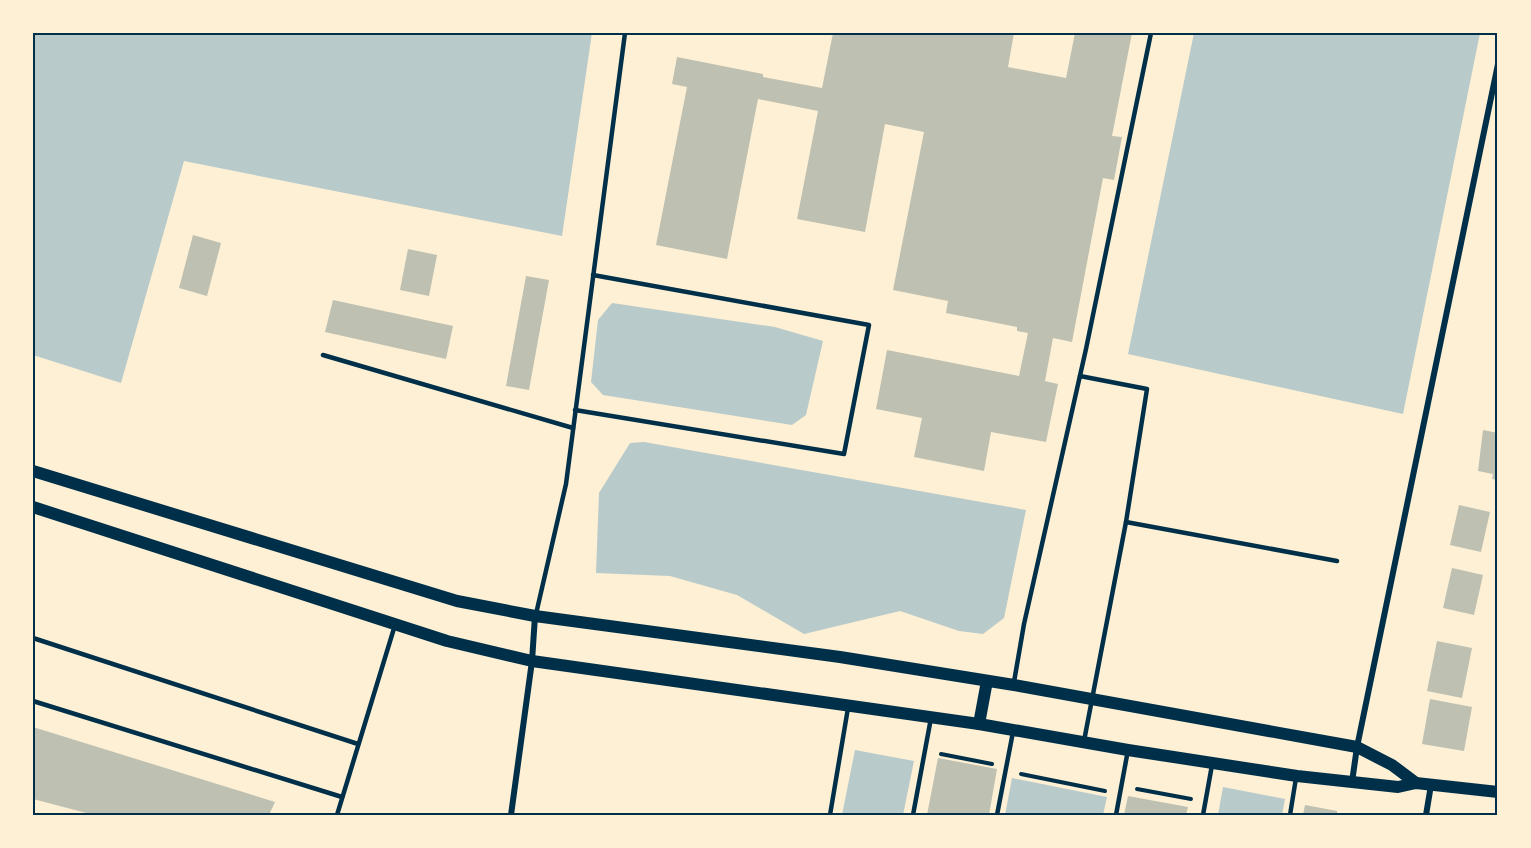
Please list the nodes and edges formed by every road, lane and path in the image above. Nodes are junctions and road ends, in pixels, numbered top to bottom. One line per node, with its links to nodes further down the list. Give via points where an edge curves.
1 (625, 33): 4 (lane)
2 (1151, 33): 6 (lane)
3 (1498, 66): 27 (street)
4 (593, 275): 7 (lane); 7 (lane, via 869,325 844,454)
5 (323, 355): 8 (lane)
6 (1080, 376): 11 (lane, via 1147,389); 18 (lane)
7 (575, 410): 8 (lane)
8 (573, 428): 13 (lane, via 566,484)
9 (33, 471): 13 (main road, via 457,601)
10 (33, 507): 14 (main road)
11 (1126, 522): 12 (lane); 19 (lane)
12 (1337, 561)
13 (535, 616): 16 (street); 17 (main road)
14 (395, 625): 16 (main road); 26 (lane)
15 (33, 638): 26 (lane)
16 (532, 661): 21 (main road); 42 (street)
17 (987, 681): 18 (main road); 23 (main road)
18 (1014, 685): 19 (main road)
19 (1092, 698): 25 (lane); 27 (main road)
20 (33, 701): 39 (lane)
21 (849, 705): 22 (main road); 43 (lane)
22 (931, 718): 23 (main road); 29 (lane)
23 (980, 724): 24 (main road)
24 (1013, 730): 25 (main road); 31 (lane)
25 (1084, 742): 28 (main road)
26 (358, 744): 39 (lane)
27 (1357, 747): 33 (street); 34 (main road)
28 (1128, 750): 30 (main road); 36 (lane)
29 (925, 751): 31 (path); 44 (lane)
30 (1213, 763): 32 (main road); 40 (lane)
31 (1006, 769): 38 (path); 45 (lane)
32 (1297, 776): 33 (main road); 48 (lane)
33 (1352, 783): 34 (main road, via 1398,787)
34 (1416, 783): 35 (main road)
35 (1431, 785): 37 (main road); 49 (street)
36 (1121, 787): 38 (lane); 40 (path)
37 (1498, 792)
38 (1120, 794): 46 (lane)
39 (342, 797): 41 (lane)
40 (1206, 801): 47 (lane)
41 (337, 815)
42 (511, 815)
43 (830, 815)
44 (913, 815)
45 (997, 815)
46 (1116, 815)
47 (1203, 815)
48 (1290, 815)
49 (1426, 815)

